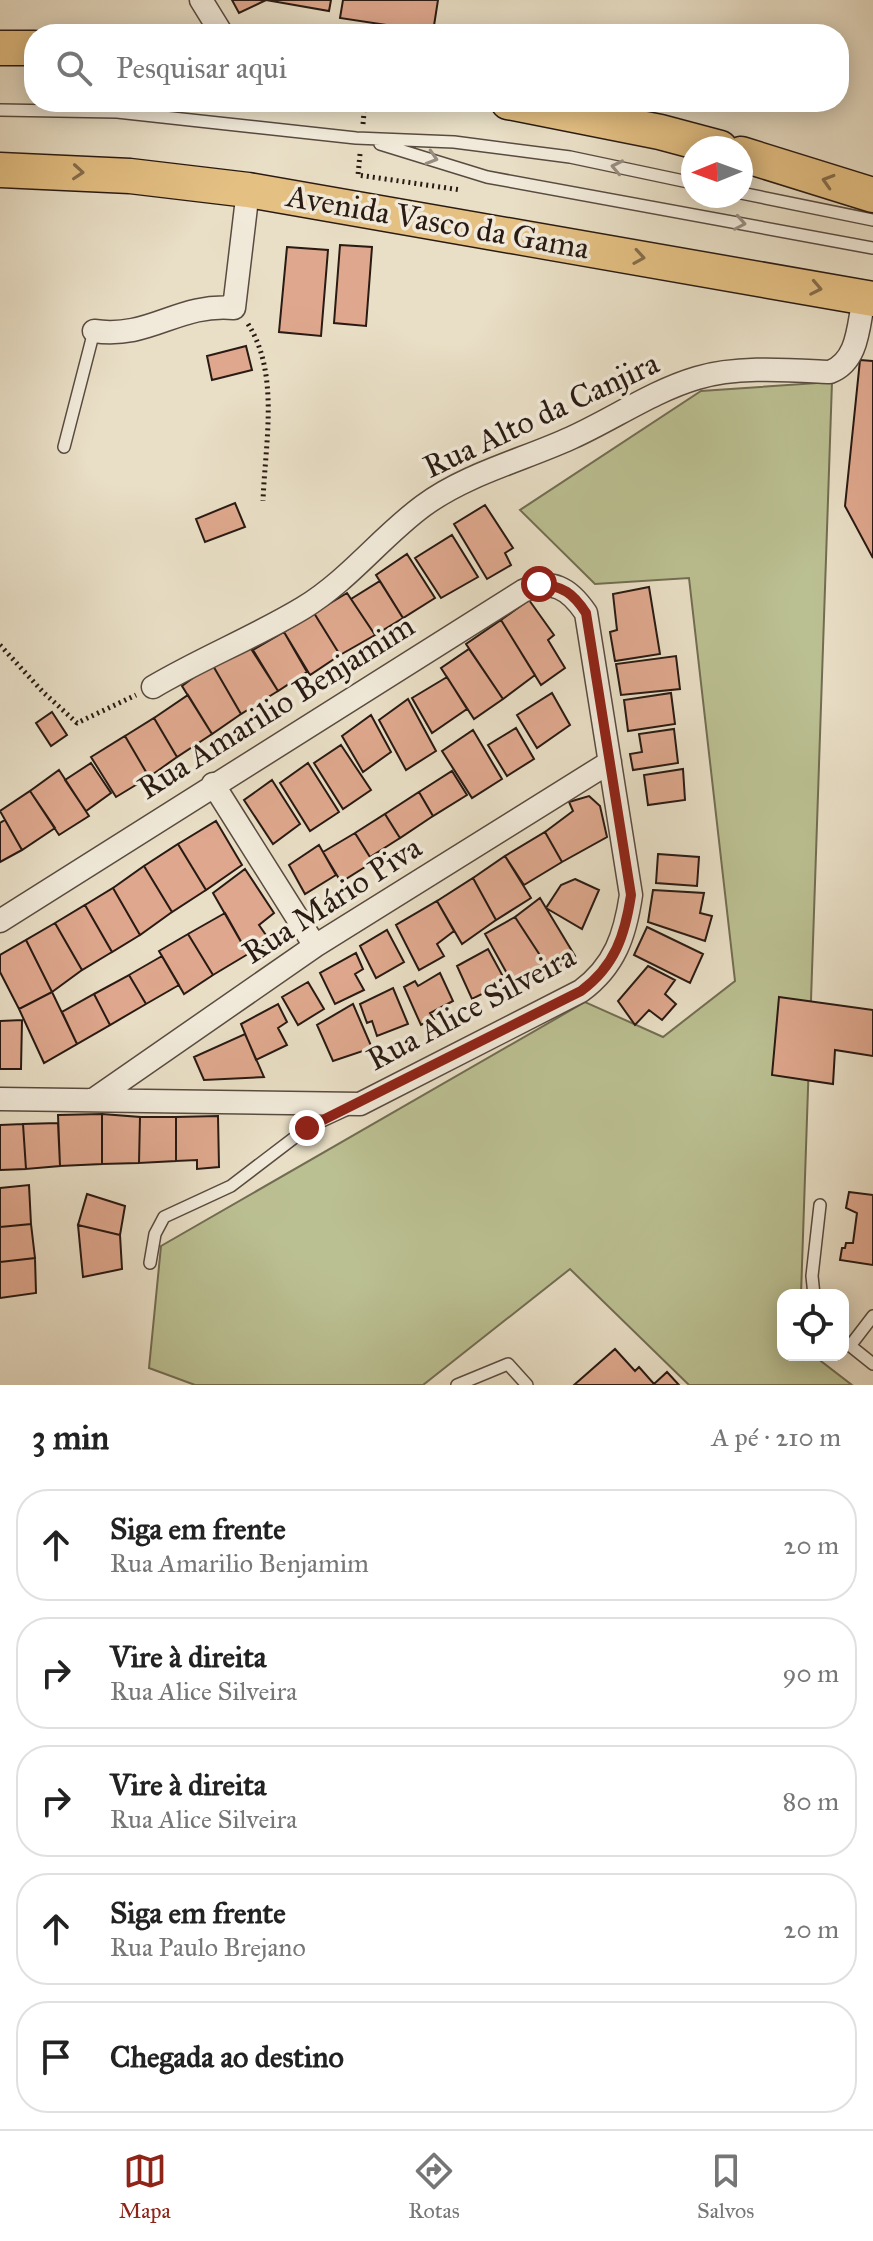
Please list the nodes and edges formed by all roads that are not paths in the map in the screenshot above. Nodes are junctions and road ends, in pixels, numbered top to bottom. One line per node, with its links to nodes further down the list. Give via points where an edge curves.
1 (201, 0): 2 (street)
2 (216, 24)
3 (0, 48): 4 (main road)
4 (24, 48)
5 (0, 110): 6 (lane)
6 (24, 110)
7 (117, 112): 9 (lane)
8 (559, 112): 10 (main road)
9 (356, 138): 13 (lane, one-way to 9, via 570,157 454,142); 18 (lane, one-way to 18, via 487,177)
10 (681, 138)
11 (753, 158): 16 (main road, one-way to 11)
12 (0, 170): 14 (main road, Avenida Vasco da Gama, one-way to 14, via 130,176)
13 (681, 180)
14 (248, 190): 19 (main road, Avenida Vasco da Gama, one-way to 19); 20 (street, via 234,308 188,311 139,331)
15 (753, 195): 17 (lane)
16 (873, 195)
17 (873, 220)
18 (873, 248)
19 (868, 298): 23 (street, Rua Alto da Canjira, via 849,362 842,367 830,372 698,378 566,441 450,488 304,608)
20 (94, 331): 21 (lane)
21 (64, 447)
22 (586, 613): 24 (street, Rua Alice Silveira); 25 (street, Rua Amarilio Benjamim, via 560,586 539,584 523,591)
23 (153, 687)
24 (610, 762): 27 (street, Rua Mário Piva); 30 (street, Rua Alice Silveira, via 631,895 615,957 581,991)
25 (213, 784): 26 (street, Rua Amarilio Benjamim); 27 (street)
26 (0, 921)
27 (315, 946): 29 (street, Rua Mário Piva)
28 (0, 1099): 29 (street, Rua Alice Silveira)
29 (93, 1100): 30 (street, Rua Alice Silveira)
30 (360, 1104): 32 (lane, via 307,1128 231,1186 164,1217)
31 (820, 1205): 33 (lane)
32 (150, 1263)
33 (813, 1289)
34 (873, 1316): 35 (lane)
35 (849, 1341)
36 (849, 1345): 37 (lane)
37 (873, 1364)
38 (457, 1385): 39 (lane, via 508,1364)
39 (527, 1385)

